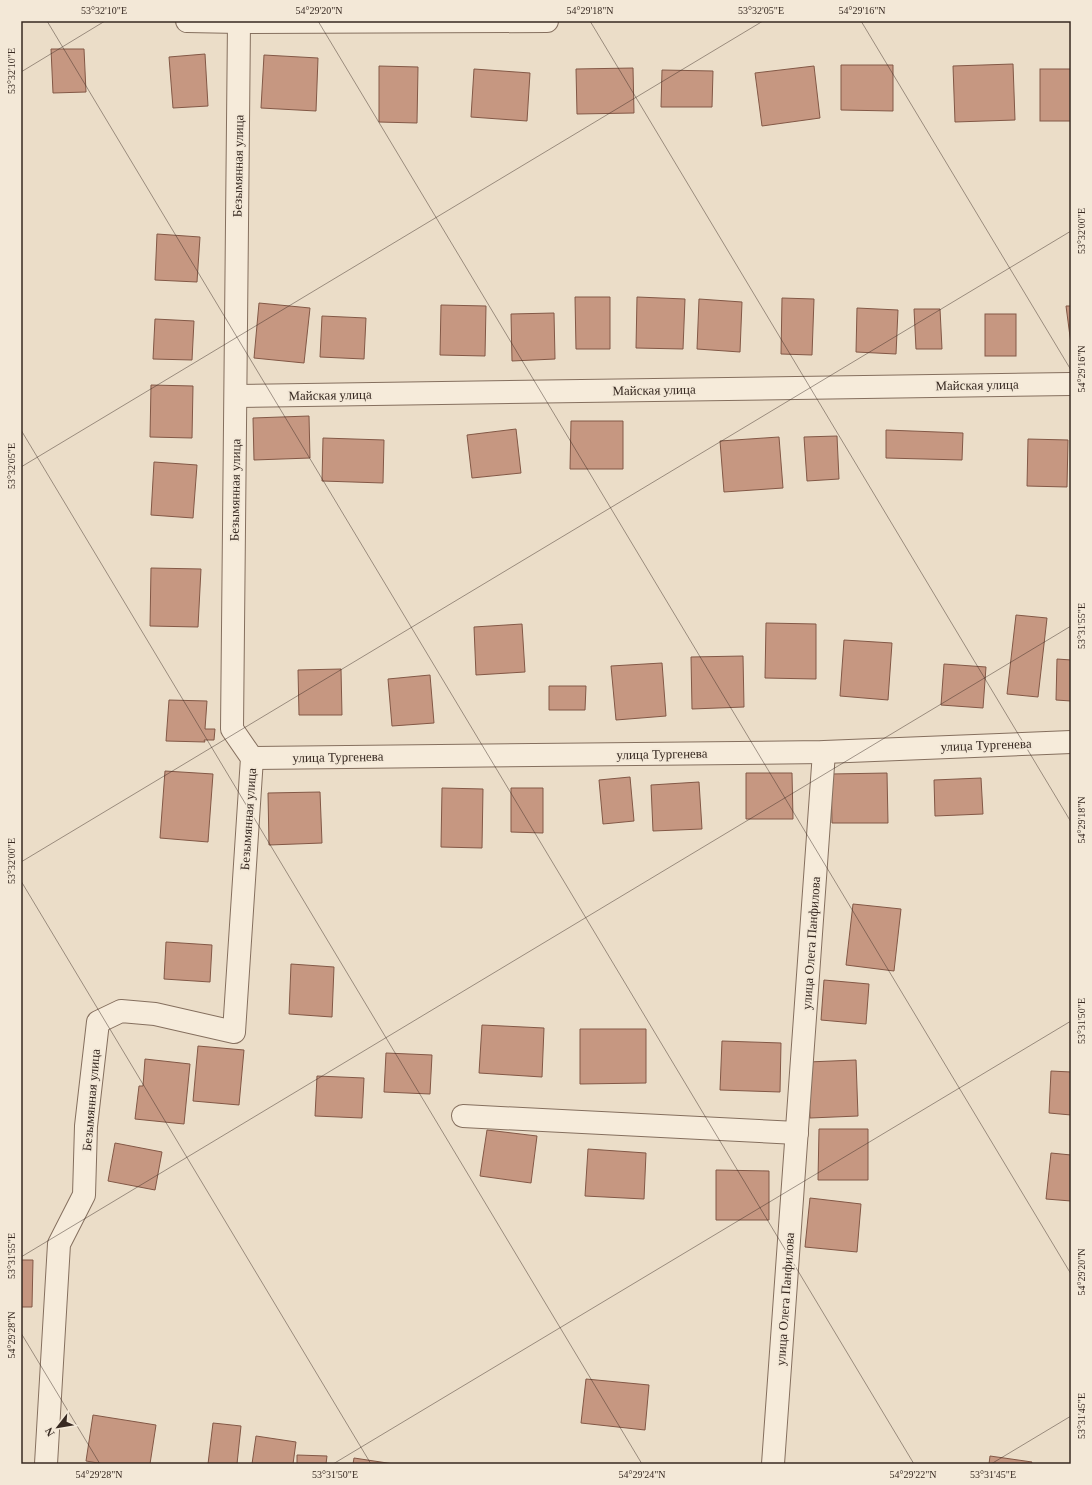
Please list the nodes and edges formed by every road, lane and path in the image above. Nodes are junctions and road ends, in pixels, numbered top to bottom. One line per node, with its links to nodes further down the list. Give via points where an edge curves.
1 (187, 21): 3 (street)
2 (546, 21): 3 (street)
3 (239, 22): 5 (street, Безымянная улица)
4 (1071, 384): 5 (street, Майская улица)
5 (236, 396): 8 (street, Безымянная улица, via 232,729)
6 (1071, 742): 7 (street, улица Тургенева)
7 (824, 752): 8 (street, улица Тургенева); 10 (street, улица Олега Панфилова)
8 (252, 758): 11 (street, Безымянная улица, via 234,1032 155,1014 121,1011 98,1022 86,1126 84,1195 59,1244)
9 (463, 1116): 10 (street)
10 (797, 1133): 12 (street, улица Олега Панфилова)
11 (46, 1464)
12 (773, 1464)

